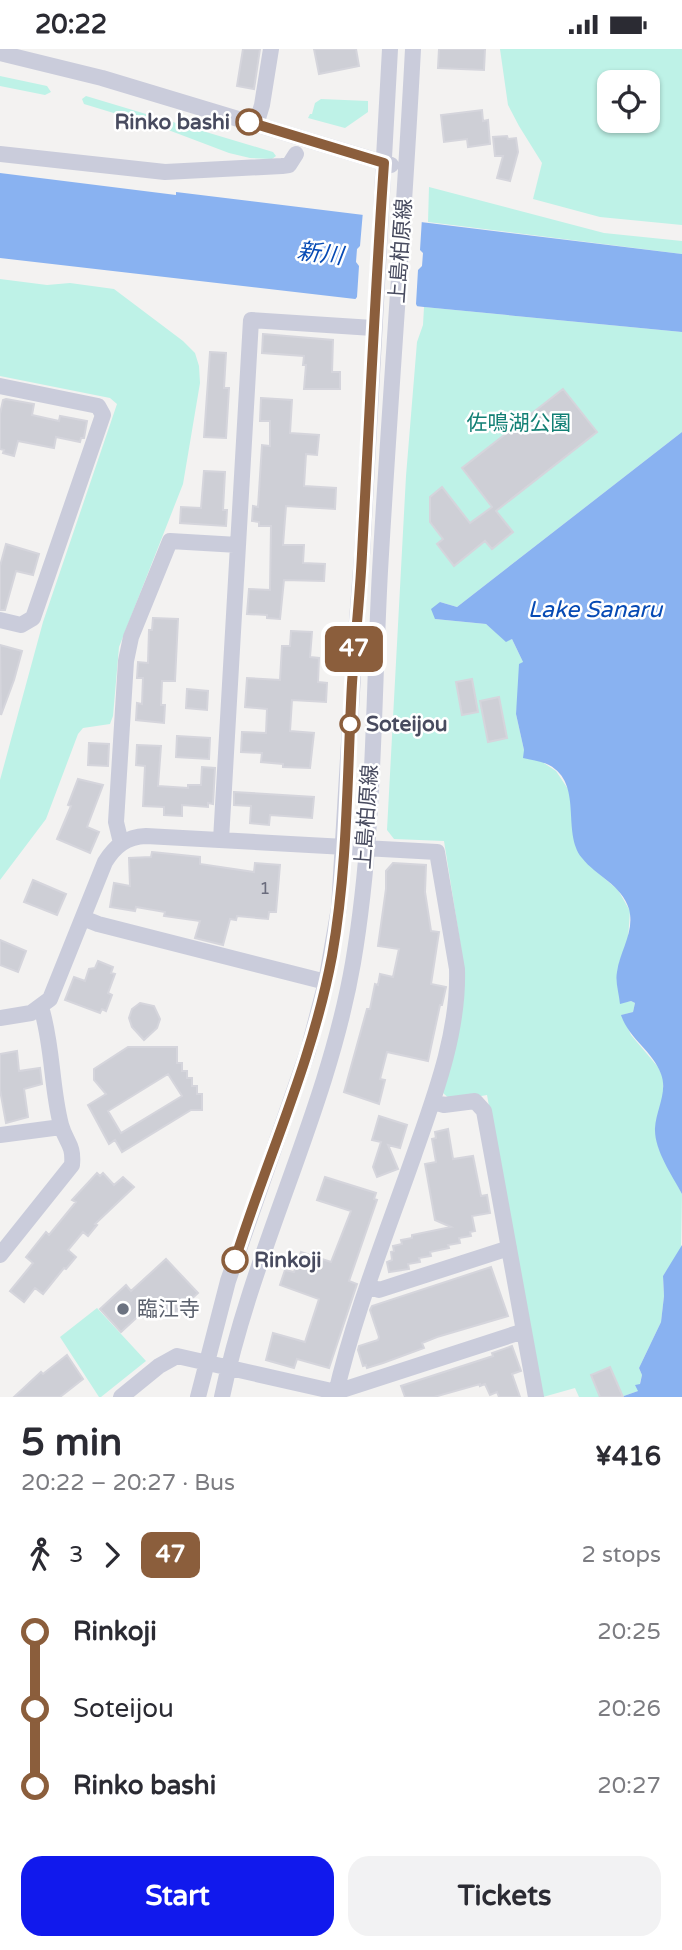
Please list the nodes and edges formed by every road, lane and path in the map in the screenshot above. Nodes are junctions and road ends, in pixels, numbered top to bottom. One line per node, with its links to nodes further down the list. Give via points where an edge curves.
1 (271, 49): 5 (street)
2 (390, 49): 8 (street, 上島柏原線)
3 (413, 49): 9 (street, 上島柏原線)
4 (0, 53): 5 (street)
5 (256, 125): 8 (street)
6 (0, 154): 7 (street, via 165,172 282,166 289,165)
7 (296, 154)
8 (384, 163): 9 (street); 10 (street, 上島柏原線)
9 (407, 169): 17 (street, 上島柏原線)
10 (374, 322): 12 (street, via 251,320); 16 (street, 上島柏原線)
11 (0, 386): 13 (street, via 98,406 103,415 33,618 20,625)
12 (238, 545): 14 (street); 15 (street, via 170,541 131,637 124,673 116,822)
13 (0, 619)
14 (221, 840): 15 (street, via 146,836); 16 (street)
15 (121, 843): 18 (street, via 105,862)
16 (344, 847): 17 (street); 19 (street, 上島柏原線, via 340,905)
17 (366, 848): 22 (street, via 437,852 458,988); 30 (street, 上島柏原線, via 357,936 336,1042 260,1260)
18 (83, 918): 19 (street); 20 (street, via 54,992)
19 (326, 982): 29 (street, 上島柏原線, via 298,1084 239,1248)
20 (41, 1007): 21 (street); 23 (street)
21 (0, 1018)
22 (433, 1102): 25 (street, via 475,1101 484,1111); 27 (street)
23 (61, 1127): 24 (street); 26 (street, via 74,1151 72,1165)
24 (0, 1135)
25 (509, 1248): 27 (street, via 379,1290); 28 (street)
26 (0, 1255)
27 (368, 1286): 31 (street)
28 (524, 1331): 31 (street); 35 (street)
29 (206, 1362): 30 (street); 32 (street, via 172,1358); 33 (street, 上島柏原線)
30 (229, 1367): 31 (street); 34 (street, 上島柏原線)
31 (335, 1395)
32 (121, 1397)
33 (198, 1397)
34 (222, 1397)
35 (536, 1397)

